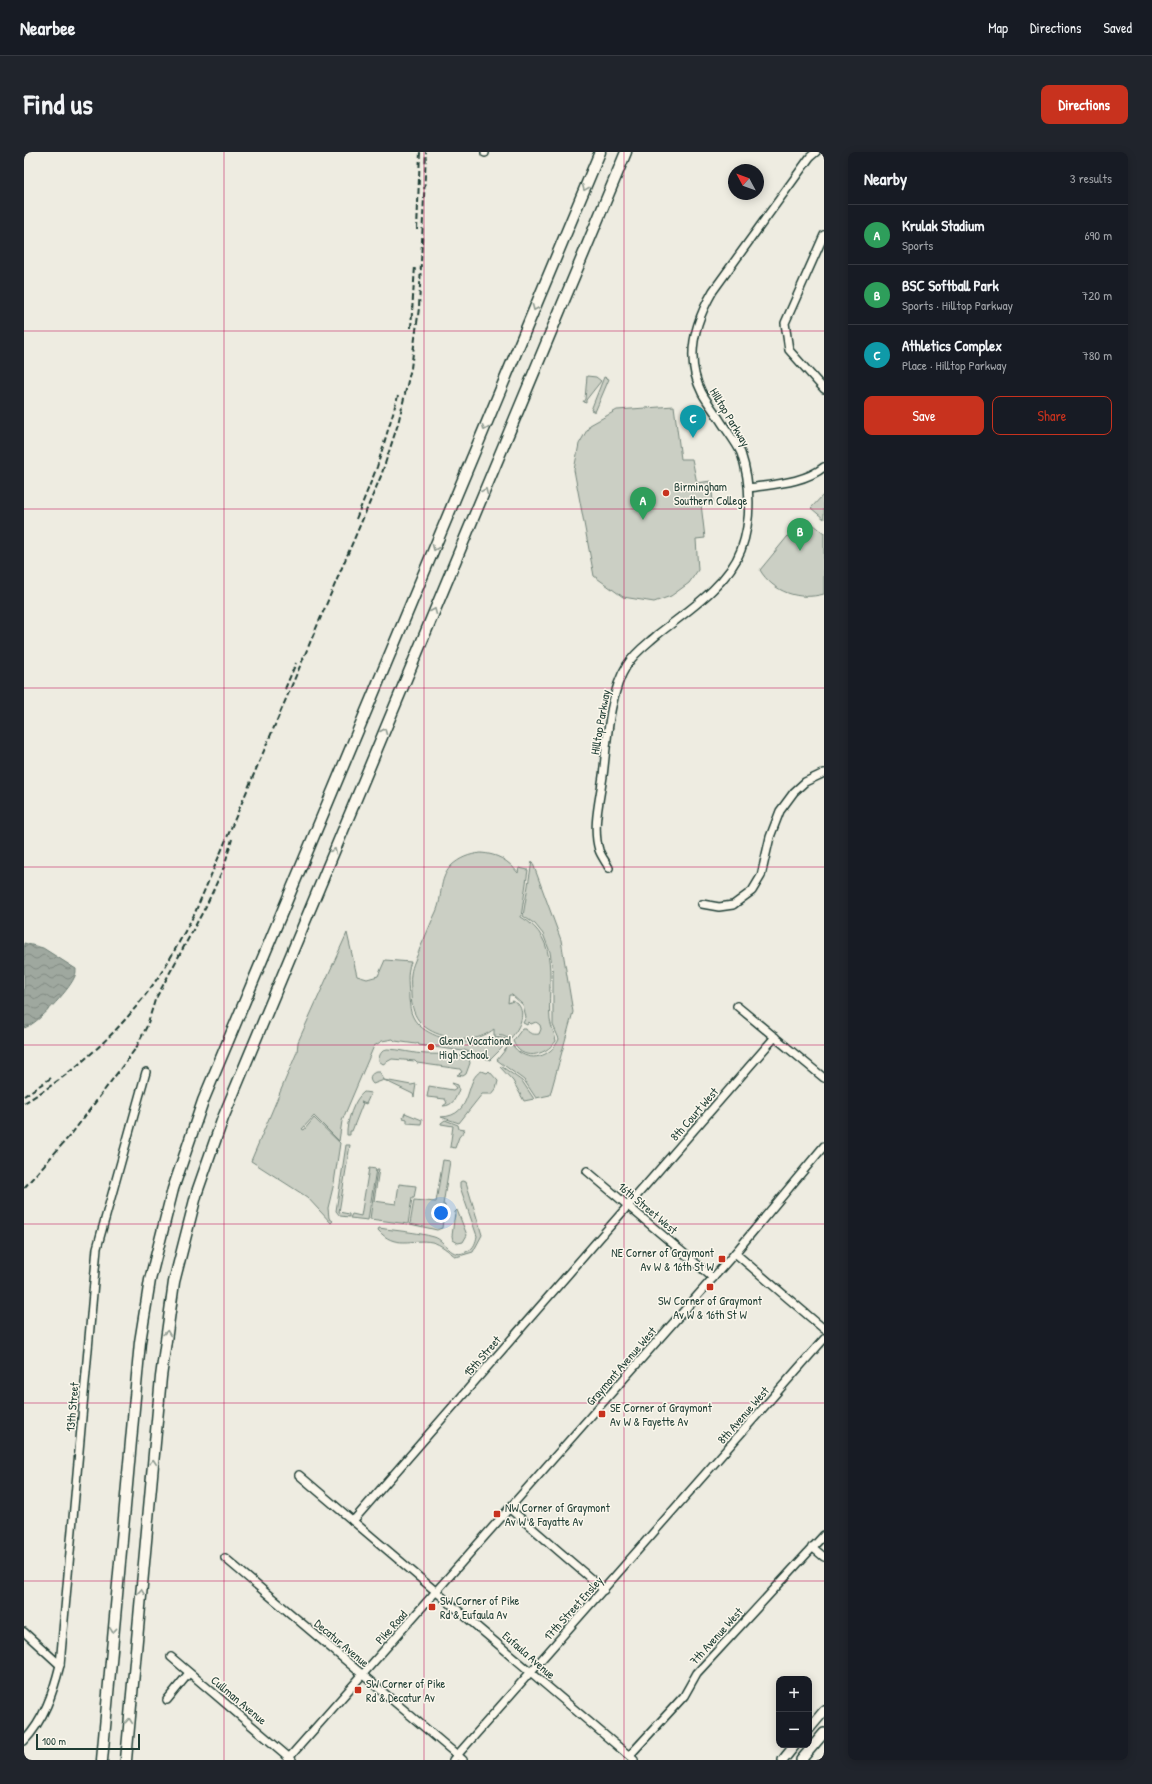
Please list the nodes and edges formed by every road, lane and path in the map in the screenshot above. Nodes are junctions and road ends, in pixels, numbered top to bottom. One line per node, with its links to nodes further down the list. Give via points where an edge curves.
1 (600, 152): 47 (highway, one-way to 47, via 203,1101 173,1189 150,1280 140,1342)
2 (626, 152): 48 (highway, one-way to 2, via 161,1377 174,1282 197,1192 223,1118)
3 (816, 152): 7 (street, Hilltop Parkway, via 713,291 702,310 696,328 692,349 694,373 702,392 740,452)
4 (824, 234): 5 (street, via 785,323 789,350)
5 (824, 389)
6 (824, 467): 7 (street, via 815,474)
7 (749, 488): 9 (street, Hilltop Parkway, via 748,518 742,549 733,566 715,587 642,648 628,664 619,680 609,721 596,831 599,851)
8 (824, 773): 10 (street, via 805,782 780,811 770,837 761,876 752,891 733,905)
9 (609, 868)
10 (702, 904)
11 (737, 1006): 12 (street)
12 (775, 1037): 14 (street); 17 (street, 8th Court West)
13 (146, 1072): 34 (street, 13th Street, via 97,1248)
14 (824, 1078)
15 (824, 1146): 18 (street, Graymont Avenue West)
16 (587, 1170): 17 (street, 16th Street West)
17 (628, 1206): 19 (street, 16th Street West); 25 (street, 15th Street)
18 (735, 1253): 19 (street, Graymont Avenue West); 20 (street)
19 (713, 1278): 24 (street, Graymont Avenue West)
20 (824, 1329)
21 (824, 1339): 23 (street, 8th Avenue West)
22 (299, 1475): 25 (street, Eufaula Avenue)
23 (678, 1505): 30 (street, 17th Street Ensley)
24 (510, 1509): 30 (street); 31 (street, Pike Road)
25 (353, 1521): 31 (street, Eufaula Avenue)
26 (824, 1535): 27 (street, 7th Avenue West)
27 (812, 1548): 28 (street); 45 (street, 7th Avenue West, via 697,1673 684,1696)
28 (824, 1557)
29 (225, 1558): 37 (street, Decatur Avenue)
30 (604, 1590): 35 (street, 17th Street Ensley)
31 (436, 1592): 35 (street, Eufaula Avenue); 37 (street, Pike Road)
32 (24, 1632): 34 (street)
33 (171, 1657): 36 (street, Cullman Avenue)
34 (60, 1665): 42 (street, 13th Street, via 41,1720)
35 (531, 1672): 44 (street, 17th Street Ensley); 45 (street, Eufaula Avenue)
36 (190, 1673): 38 (street); 46 (street, Cullman Avenue)
37 (363, 1675): 44 (street, Decatur Avenue); 46 (street, Pike Road)
38 (167, 1700)
39 (824, 1711): 40 (main road)
40 (812, 1725)
41 (824, 1733): 51 (main road)
42 (24, 1741)
43 (792, 1748): 50 (main road)
44 (455, 1757): 49 (street, Decatur Avenue)
45 (632, 1758)
46 (289, 1759)
47 (102, 1760)
48 (126, 1760)
49 (463, 1760)
50 (782, 1760)
51 (801, 1760)

